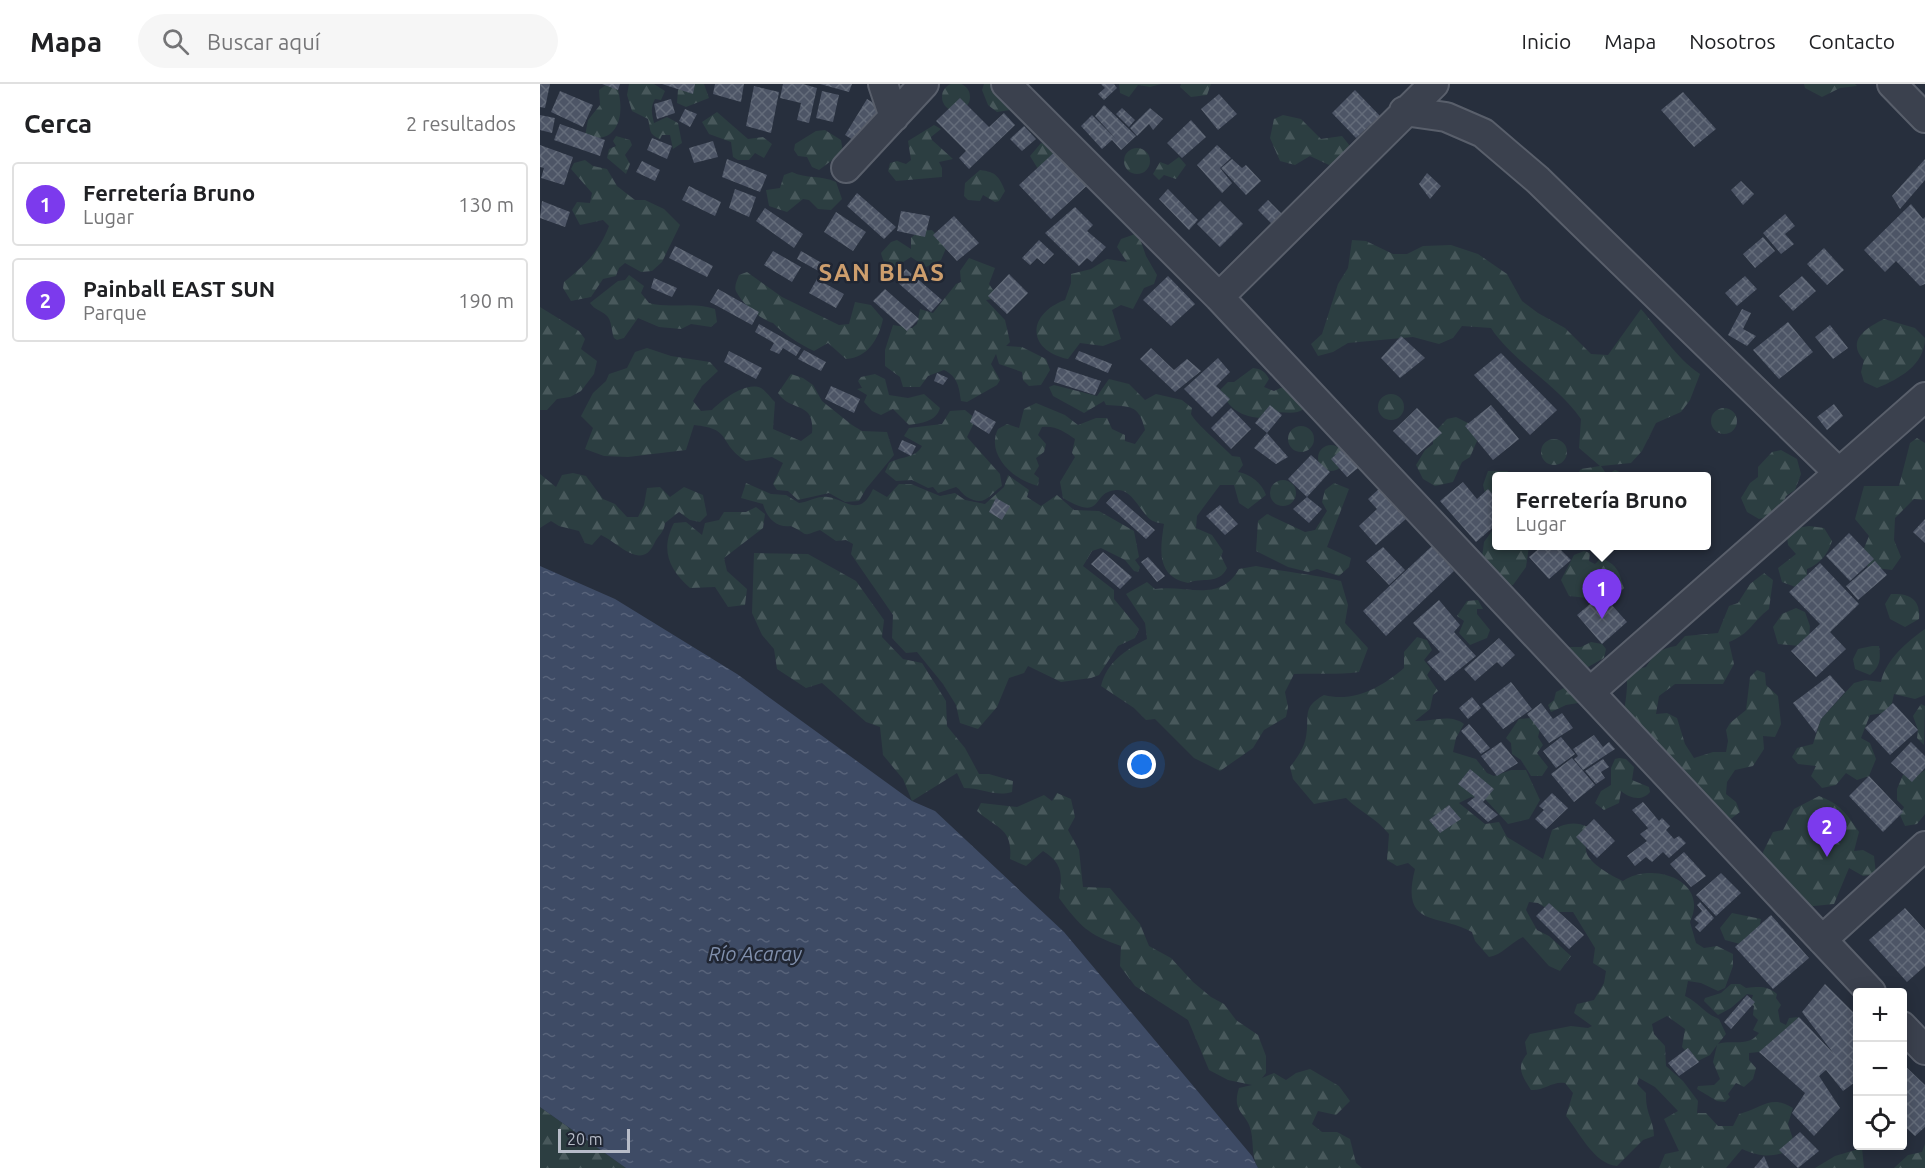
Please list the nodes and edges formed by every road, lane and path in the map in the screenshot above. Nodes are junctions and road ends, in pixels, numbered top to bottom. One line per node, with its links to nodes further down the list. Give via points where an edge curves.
1 (883, 84): 7 (street)
2 (924, 84): 7 (street)
3 (1006, 84): 10 (street)
4 (1434, 84): 6 (street)
5 (1892, 84): 8 (street)
6 (1404, 111): 10 (street); 12 (street, via 1446,117 1483,133 1538,180)
7 (894, 117): 9 (street)
8 (1925, 118)
9 (846, 168)
10 (1218, 297): 13 (street)
11 (1925, 398): 12 (street)
12 (1838, 472): 13 (street)
13 (1590, 692): 15 (street)
14 (1925, 846): 15 (street)
15 (1822, 940): 16 (street)
16 (1866, 988)
17 (1907, 1031): 18 (street)
18 (1925, 1050)

